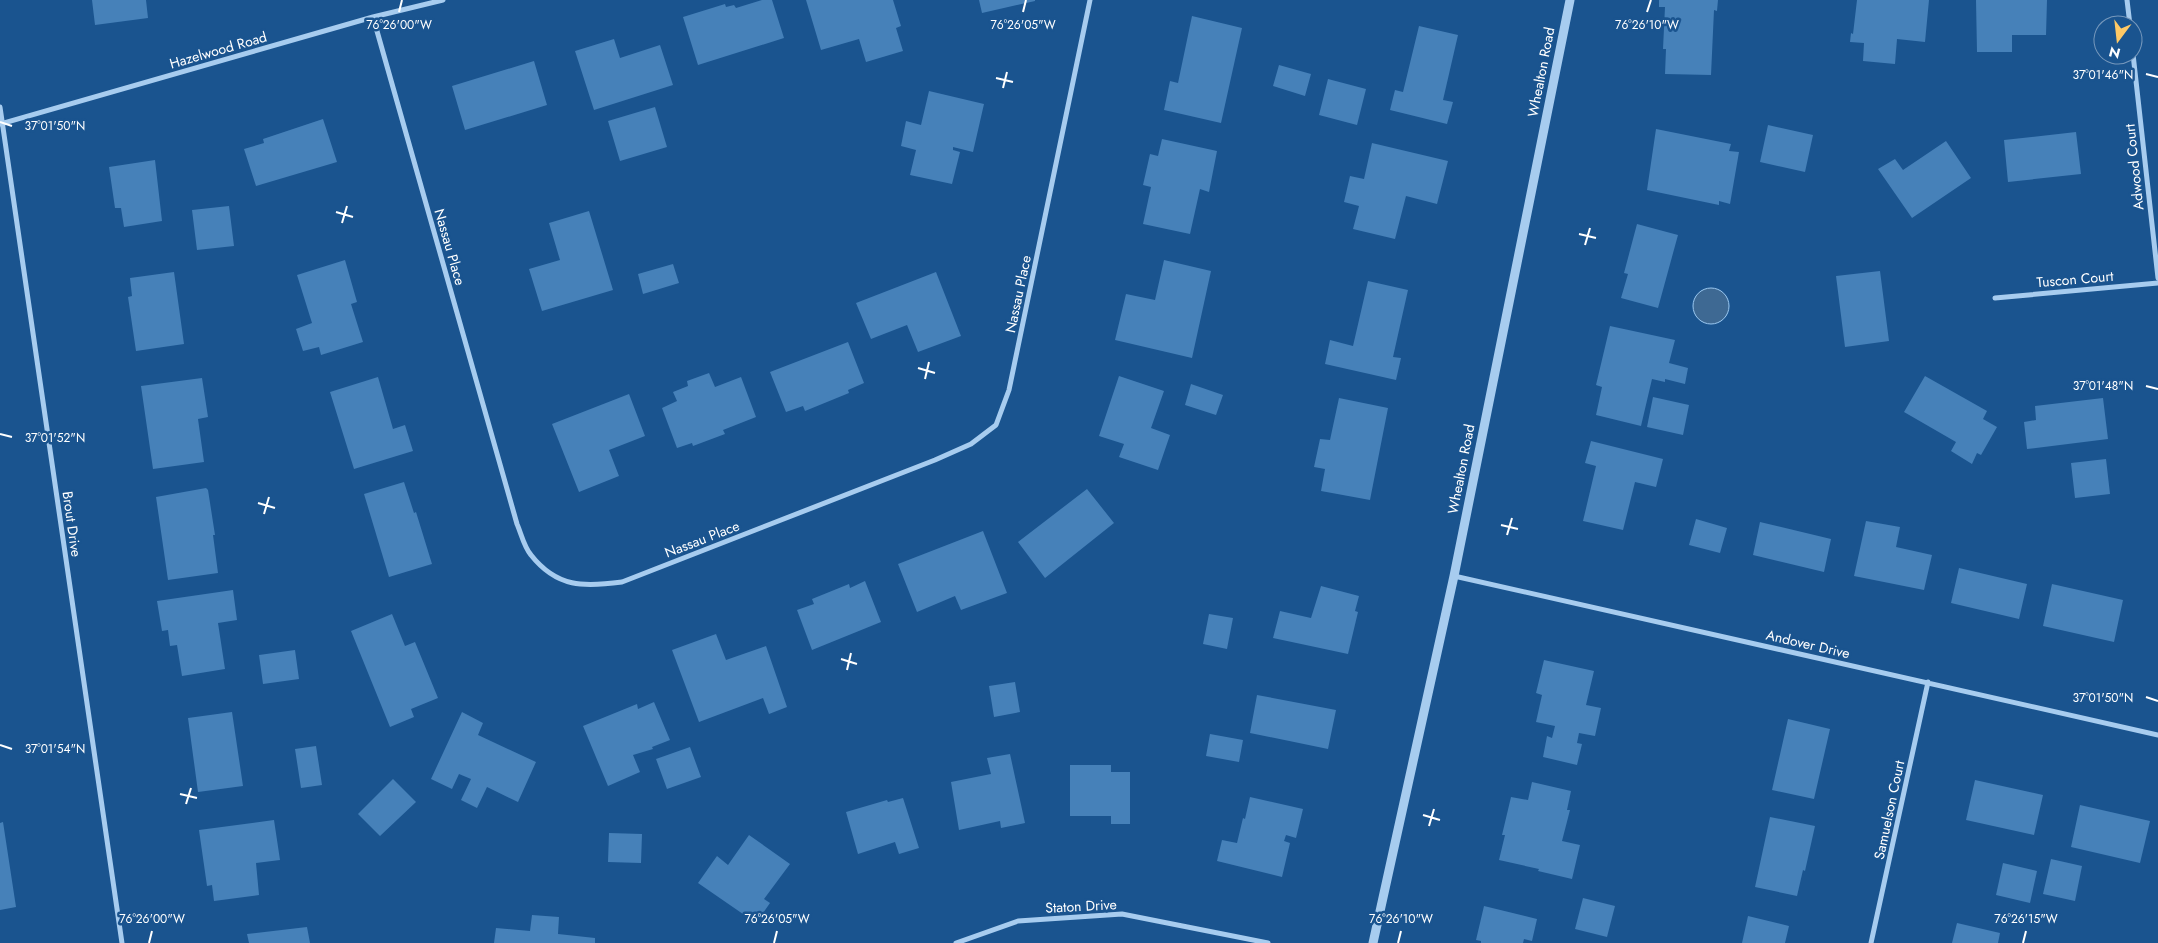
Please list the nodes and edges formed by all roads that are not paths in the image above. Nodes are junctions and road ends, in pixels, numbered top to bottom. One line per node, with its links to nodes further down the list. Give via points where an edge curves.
1 (443, 0): 6 (street, Hazelwood Road)
2 (1090, 0): 6 (street, Nassau Place, via 1009,390 996,425 971,444 935,460 622,582 591,586 556,579 530,554 517,524)
3 (1570, 0): 13 (street, Whealton Road)
4 (2127, 0): 5 (street)
5 (2129, 15)
6 (373, 17): 9 (street, Hazelwood Road)
7 (2134, 65): 10 (street, Adwood Court)
8 (0, 108): 9 (street, Brout Drive)
9 (1, 124): 16 (street, Brout Drive)
10 (2158, 278)
11 (2158, 283): 12 (street, Tuscon Court)
12 (1995, 298)
13 (1454, 576): 14 (street, Andover Drive); 19 (street, Whealton Road)
14 (1928, 682): 15 (street, Andover Drive); 20 (street, Samuelson Court)
15 (2158, 734)
16 (122, 943)
17 (956, 943): 18 (street, Staton Drive, via 1018,921 1122,914)
18 (1268, 943)
19 (1373, 943)
20 (1871, 943)

